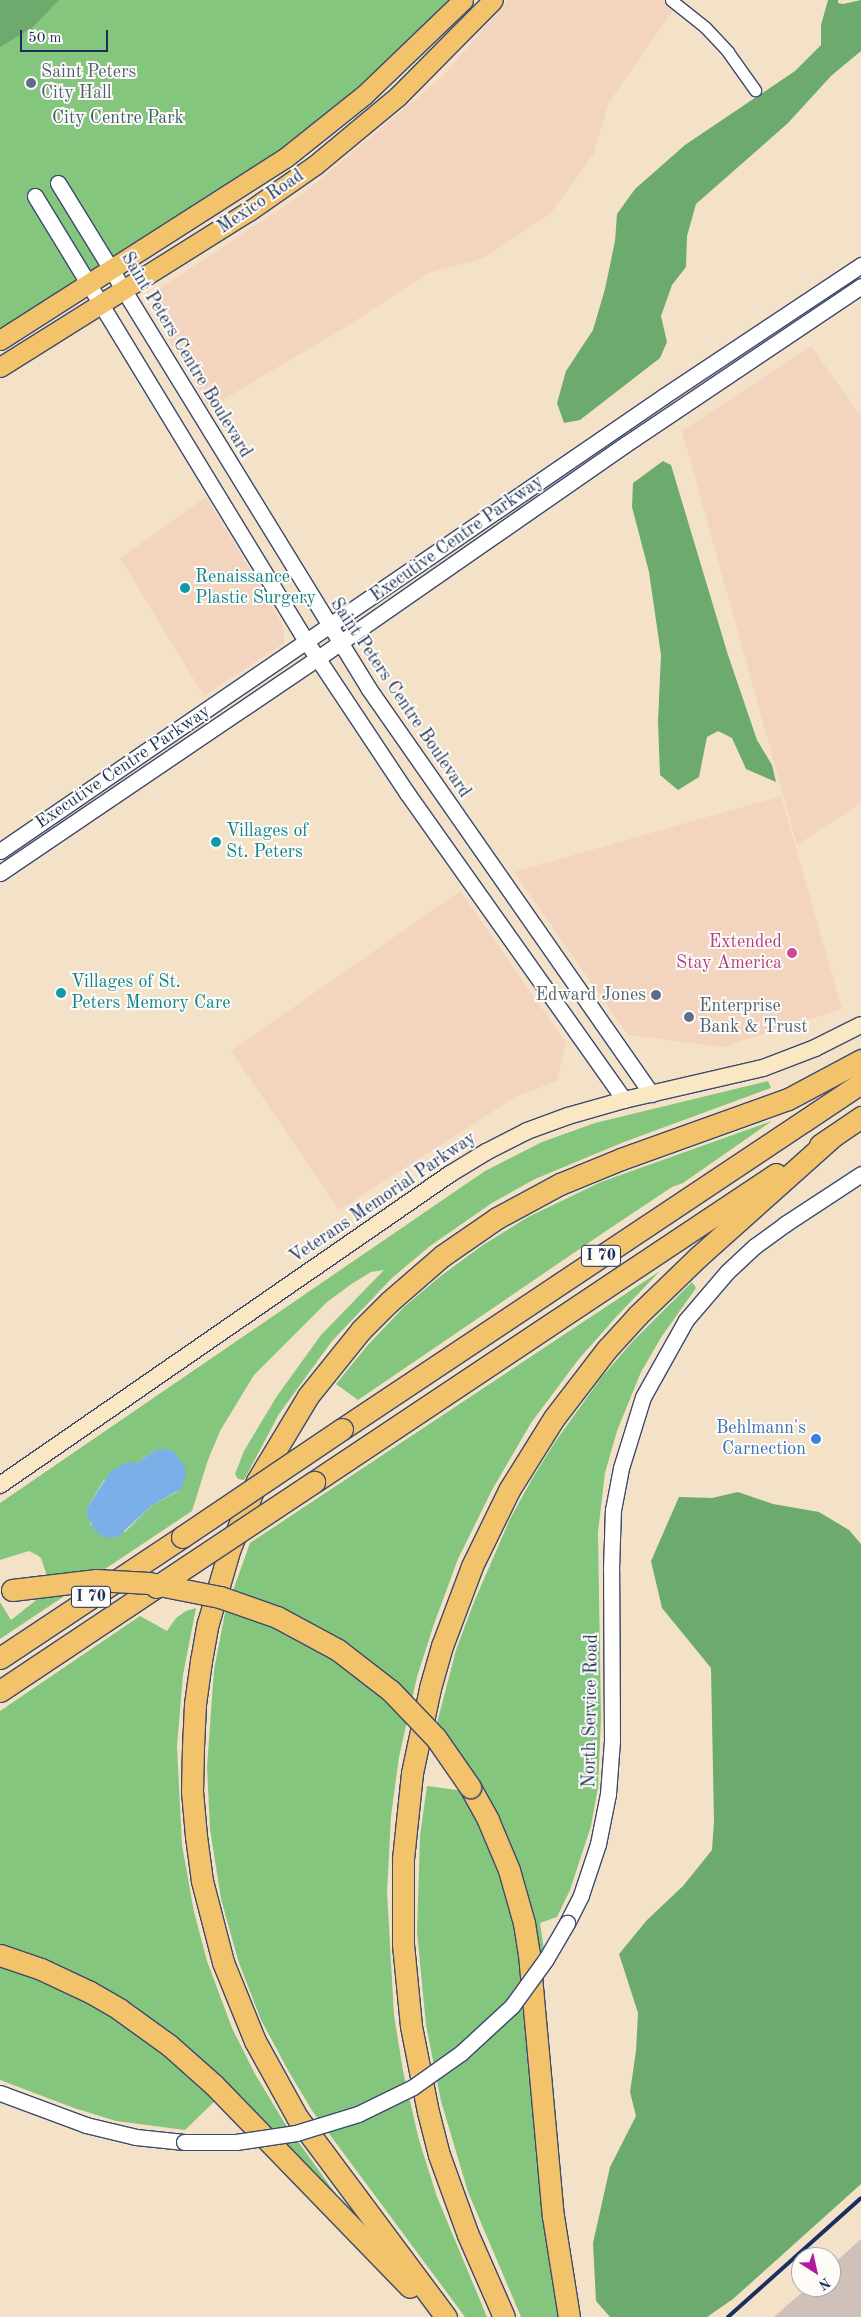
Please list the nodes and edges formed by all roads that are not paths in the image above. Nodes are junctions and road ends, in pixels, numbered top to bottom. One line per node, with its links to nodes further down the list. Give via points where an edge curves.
1 (463, 0): 8 (main road, Mexico Road, via 364,95 292,153)
2 (493, 0): 11 (main road, Mexico Road, via 398,97 322,159 250,211)
3 (671, 0): 4 (street, via 705,27)
4 (755, 90)
5 (58, 183): 8 (street, Saint Peters Centre Boulevard)
6 (35, 196): 9 (street)
7 (861, 265): 15 (street, Executive Centre Parkway)
8 (111, 269): 9 (main road, Mexico Road); 11 (street, Saint Peters Centre Boulevard)
9 (89, 283): 12 (street); 13 (main road, Mexico Road)
10 (861, 286): 17 (street, Executive Centre Parkway)
11 (123, 288): 12 (main road, Mexico Road); 15 (street, Saint Peters Centre Boulevard)
12 (101, 302): 14 (main road, Mexico Road); 16 (street)
13 (0, 340)
14 (0, 367)
15 (328, 626): 16 (street, Executive Centre Parkway); 17 (street, Saint Peters Centre Boulevard)
16 (306, 641): 18 (street); 19 (street, Executive Centre Parkway)
17 (339, 643): 18 (street, Executive Centre Parkway); 24 (street, Saint Peters Centre Boulevard)
18 (318, 658): 20 (street, Executive Centre Parkway); 25 (street, via 408,793)
19 (0, 851)
20 (0, 873)
21 (861, 1025): 24 (main road, Veterans Memorial Parkway, via 815,1048 763,1068)
22 (861, 1060): 35 (highway, via 788,1099 560,1184 497,1218 442,1256 362,1330 308,1396 257,1480 230,1548 201,1660 193,1747 196,1836 202,1881 218,1945 240,2008 297,2116)
23 (861, 1083): 31 (highway, I 70, bridge)
24 (652, 1094): 25 (main road, Veterans Memorial Parkway)
25 (624, 1100): 29 (main road, Veterans Memorial Parkway, via 527,1131 450,1174)
26 (861, 1117): 27 (highway, I 70)
27 (832, 1137): 32 (highway, I 70, bridge); 36 (highway, via 665,1287 580,1383 531,1453 490,1528 456,1606 430,1688 412,1772 403,1859 403,1944 410,2018 439,2155 468,2235)
28 (861, 1174): 34 (street, North Service Road, bridge, via 785,1224 727,1272 686,1320 643,1397 621,1468 613,1510 612,1742 608,1794 598,1844 581,1895 567,1923 512,2006 479,2038 413,2087 358,2114 296,2133 236,2142 184,2142 136,2137 86,2125)
29 (0, 1485)
30 (6, 1592): 37 (highway, bridge, via 96,1580 149,1583 220,1597 277,1617 338,1650 391,1691 436,1738 470,1787 491,1827 509,1870 524,1923 553,2216)
31 (0, 1658)
32 (0, 1691)
33 (0, 1955): 35 (highway, via 41,1969 90,1992 168,2045 214,2085 390,2268)
34 (0, 2093)
35 (444, 2317)
36 (504, 2317)
37 (569, 2317)

